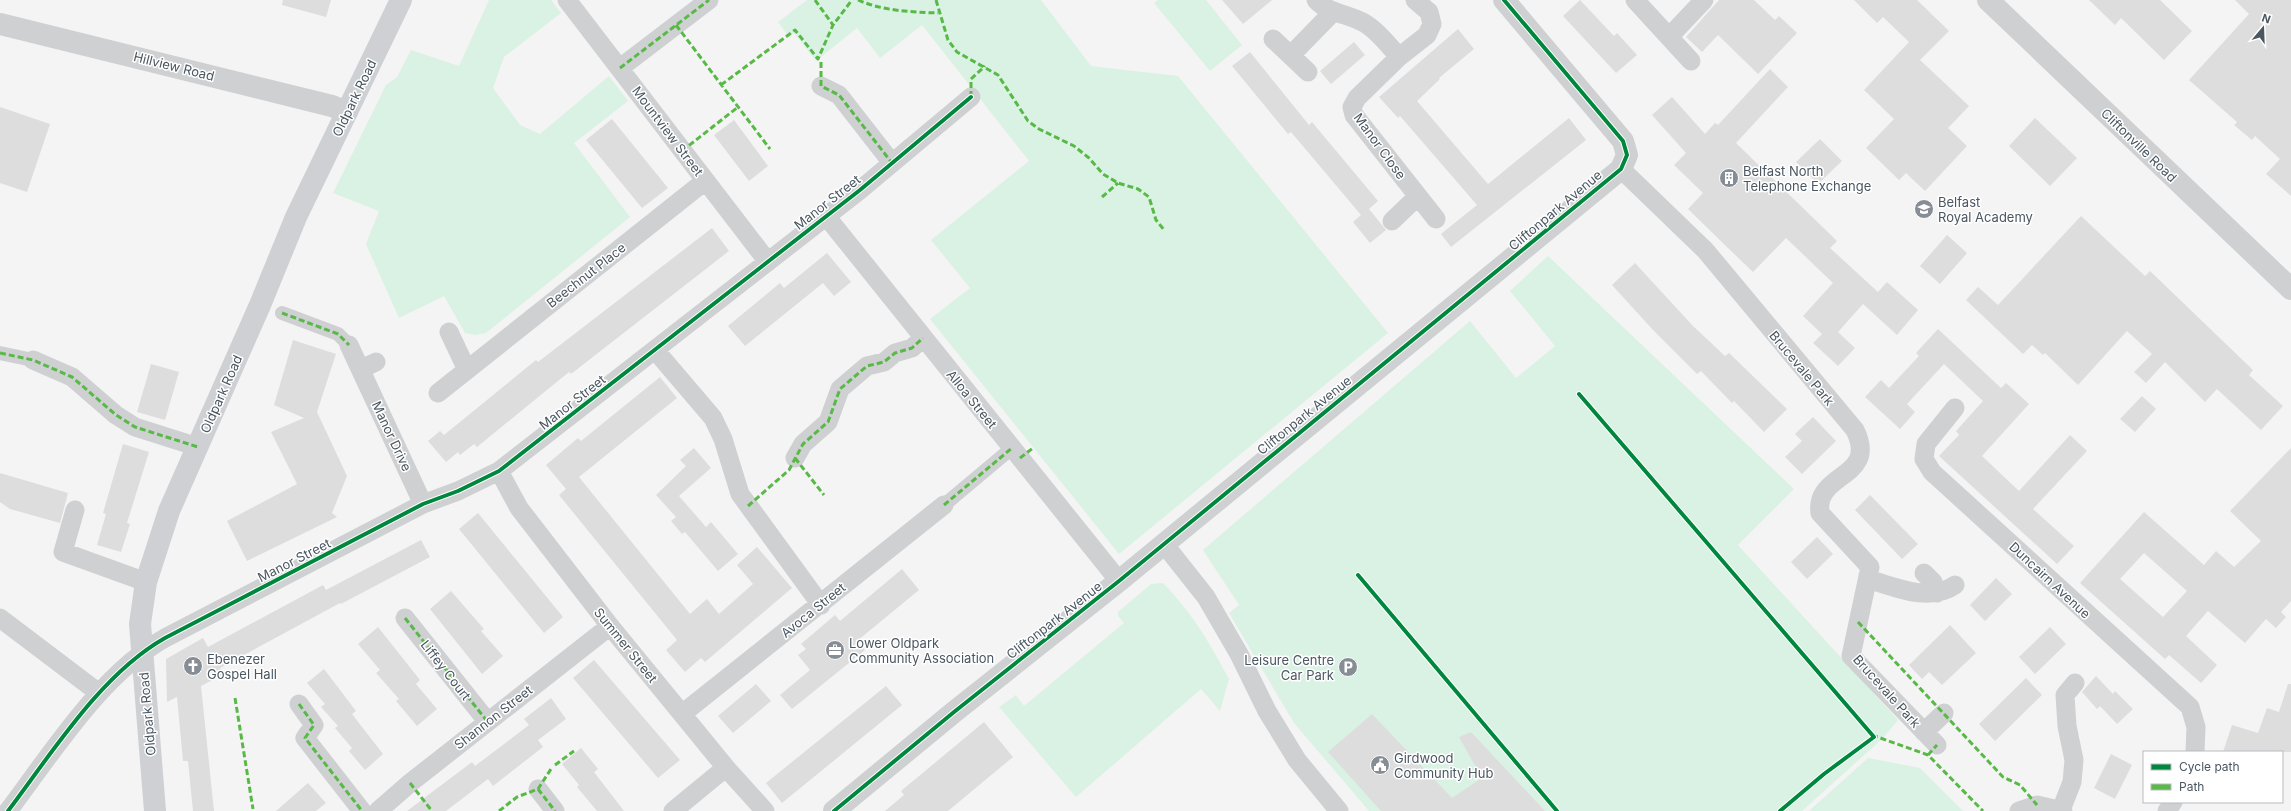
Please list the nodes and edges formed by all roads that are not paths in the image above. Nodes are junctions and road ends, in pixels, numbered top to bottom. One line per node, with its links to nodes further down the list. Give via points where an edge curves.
1 (401, 0): 21 (main road, Oldpark Road)
2 (567, 0): 17 (street, Mountview Street)
3 (709, 0): 17 (street)
4 (1316, 0): 10 (street)
5 (1415, 0): 15 (street, Manor Close, via 1429,12 1432,24 1427,35)
6 (1504, 0): 23 (street, Cliftonpark Avenue, via 1623,141 1626,155)
7 (1635, 0): 12 (street)
8 (1704, 0): 12 (street)
9 (1988, 0): 30 (street, Cliftonville Road)
10 (1333, 12): 14 (street); 15 (street, via 1366,24)
11 (0, 24): 21 (street, Hillview Road, via 332,106)
12 (1669, 38): 16 (street)
13 (1273, 39): 14 (street)
14 (1291, 55): 18 (street)
15 (1398, 57): 25 (street, Manor Close, via 1357,98 1352,108 1354,115)
16 (1691, 61)
17 (620, 68): 24 (street, Mountview Street)
18 (1308, 72)
19 (821, 86): 22 (street, via 839,95)
20 (971, 97): 22 (street, Manor Street)
21 (347, 112): 41 (main road, Oldpark Road, via 296,217)
22 (892, 163): 26 (street, Manor Street)
23 (1621, 169): 48 (street, Cliftonpark Avenue); 50 (street, Brucevale Park, via 1705,250 1854,430 1861,443 1858,462 1822,494 1818,504 1820,513 1870,567)
24 (705, 181): 29 (street, Mountview Street); 38 (street, Beechnut Place)
25 (1417, 197): 27 (street, Manor Close); 28 (street)
26 (826, 216): 29 (street, Manor Street); 33 (street, Alloa Street)
27 (1436, 219)
28 (1392, 221)
29 (768, 262): 35 (street, Manor Street)
30 (2291, 290)
31 (282, 313): 34 (street, Manor Drive, via 338,334)
32 (449, 332): 38 (street)
33 (923, 338): 42 (street, Alloa Street); 43 (street, via 912,348 894,353 884,362 867,366 840,389 828,422 802,444)
34 (349, 345): 45 (street, Manor Drive, via 368,365)
35 (655, 350): 44 (street, Manor Street); 55 (street, via 713,418 723,439 740,494)
36 (0, 353): 37 (street)
37 (33, 360): 41 (street, via 72,377 116,415 135,427)
38 (467, 370): 39 (street, Beechnut Place)
39 (438, 393)
40 (1955, 408): 66 (street, Duncairn Avenue, via 1926,444 1924,459 1932,472 2190,707 2196,727)
41 (198, 447): 52 (main road, Oldpark Road, via 169,511)
42 (1012, 448): 46 (street); 51 (street, Alloa Street)
43 (796, 458)
44 (499, 471): 45 (street, Manor Street, via 458,491); 58 (street, Summer Street, via 520,508)
45 (423, 504): 59 (street, Manor Street, via 165,638)
46 (944, 505): 55 (street, Avoca Street)
47 (75, 510): 52 (street, via 64,552)
48 (1164, 544): 51 (street, Cliftonpark Avenue); 78 (street, via 1206,597 1239,654 1267,711 1293,753)
49 (1924, 573): 54 (street, via 1933,582)
50 (1868, 579): 54 (street, via 1922,594); 63 (street, Brucevale Park, via 1851,656 1930,738)
51 (1119, 581): 77 (street, Cliftonpark Avenue)
52 (146, 582): 59 (main road, Oldpark Road, via 140,624)
53 (1955, 585): 54 (street)
54 (1937, 593)
55 (821, 605): 64 (street, Avoca Street)
56 (0, 618): 61 (street)
57 (405, 618): 65 (street, Liffey Court)
58 (610, 626): 64 (street, Summer Street); 65 (street, Shannon Street)
59 (142, 653): 61 (street, Manor Street); 71 (main road, Oldpark Road)
60 (2075, 683): 69 (street, via 2065,695 2067,726 2074,760 2072,782)
61 (99, 692): 70 (street, Manor Street)
62 (298, 704): 72 (street, via 314,724 305,738)
63 (1944, 713)
64 (682, 714): 67 (street, Summer Street)
65 (487, 721): 73 (street, Shannon Street)
66 (2196, 751)
67 (727, 769): 75 (street); 76 (street, Summer Street)
68 (538, 789): 74 (street)
69 (2062, 810): 79 (street, via 2037,806)
70 (8, 811)
71 (155, 811)
72 (362, 811)
73 (378, 811)
74 (554, 811)
75 (672, 811)
76 (765, 811)
77 (834, 811)
78 (1339, 811)
79 (2019, 811)

